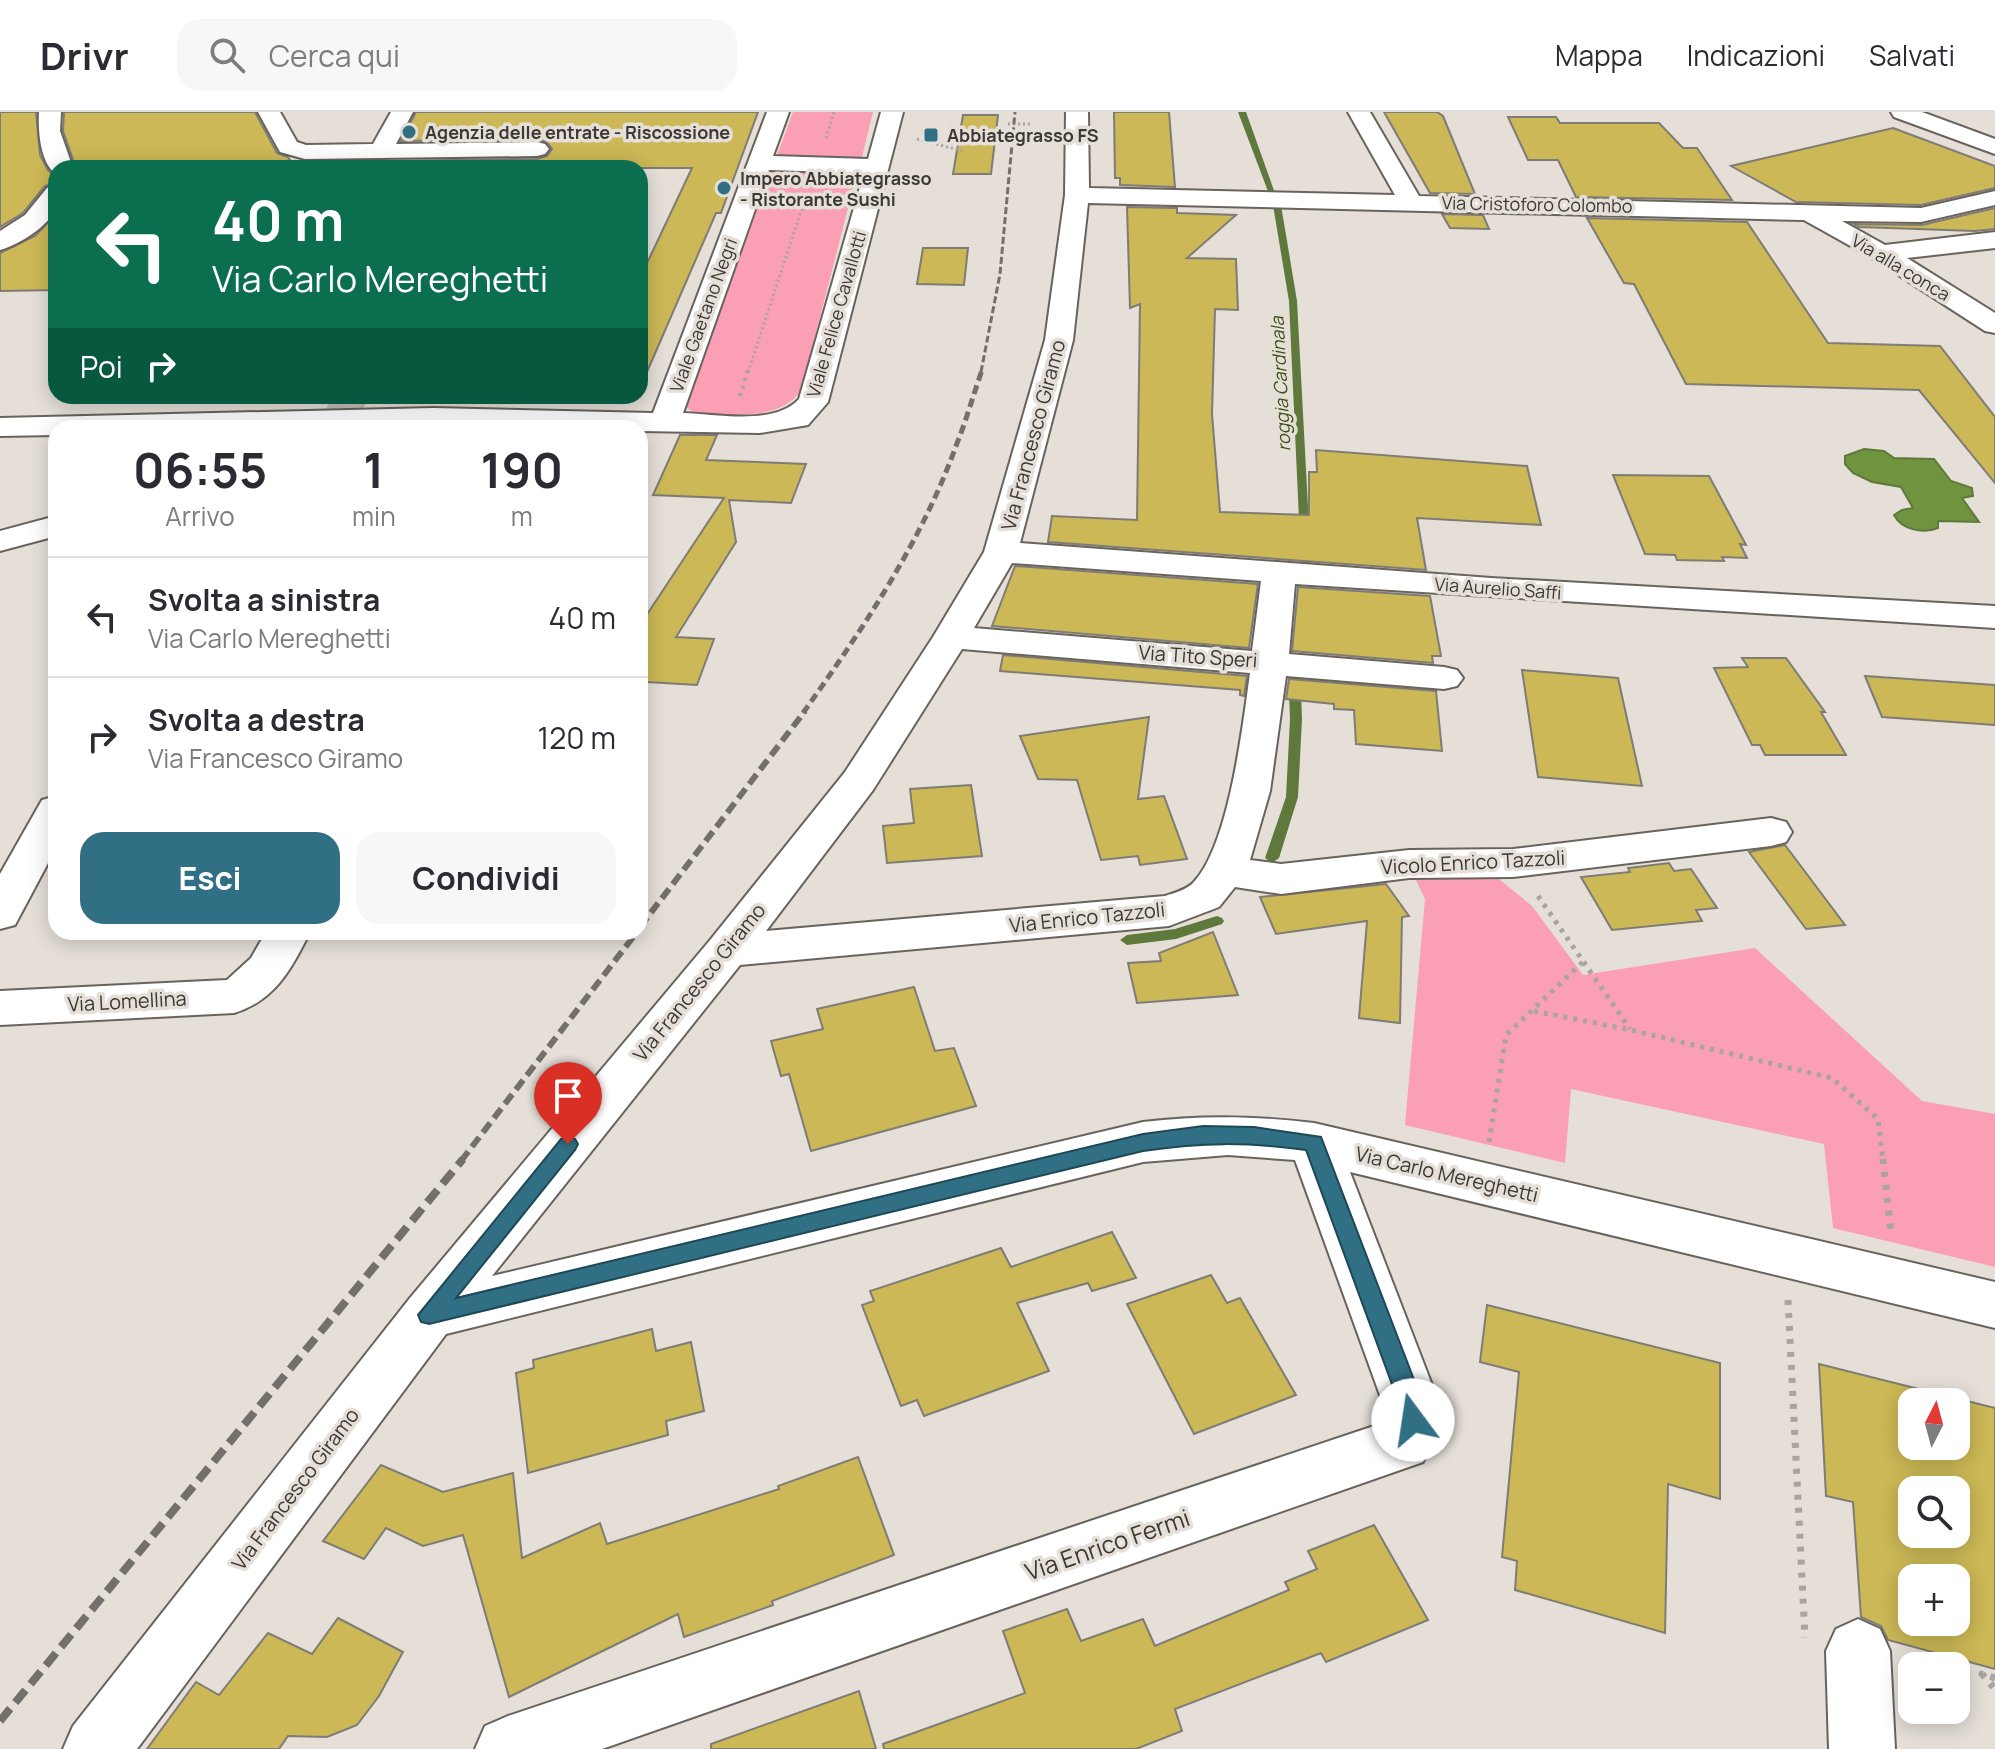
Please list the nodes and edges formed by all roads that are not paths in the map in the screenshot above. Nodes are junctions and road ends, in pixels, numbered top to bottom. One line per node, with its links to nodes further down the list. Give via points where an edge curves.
1 (50, 112): 13 (street, via 49,131)
2 (269, 112): 12 (street, via 294,151)
3 (402, 112): 12 (street)
4 (778, 112): 14 (street, Viale Gaetano Negri)
5 (892, 112): 15 (street, Viale Felice Cavallotti)
6 (1077, 112): 16 (street, Via Francesco Giramo)
7 (1359, 112): 18 (street)
8 (1910, 115): 9 (street); 10 (street)
9 (1979, 118)
10 (1995, 147)
11 (535, 148): 12 (street)
12 (380, 152)
13 (58, 160)
14 (758, 163): 15 (street); 27 (street, Viale Gaetano Negri)
15 (877, 166): 27 (street, Viale Felice Cavallotti, via 813,402 797,419 760,424)
16 (1077, 195): 18 (street, Via Cristoforo Colombo); 32 (street, Via Francesco Giramo, via 1059,340)
17 (1995, 198): 20 (street, Via Cristoforo Colombo, via 1921,215)
18 (1410, 201): 20 (street, Via Cristoforo Colombo)
19 (48, 203): 22 (street, via 34,220)
20 (1807, 211): 24 (street, Via alla conca)
21 (44, 239): 22 (street)
22 (3, 240)
23 (1995, 240): 24 (street)
24 (1881, 253): 25 (street, Via alla conca)
25 (1995, 325)
26 (648, 421): 27 (street)
27 (665, 421)
28 (48, 426): 29 (street)
29 (0, 427)
30 (48, 528): 31 (street)
31 (0, 541)
32 (1001, 552): 33 (street, Via Aurelio Saffi); 35 (street, Via Francesco Giramo)
33 (1279, 571): 34 (street, Via Aurelio Saffi); 36 (street, Via Enrico Tazzoli)
34 (1995, 617)
35 (951, 637): 36 (street, Via Tito Speri); 43 (street, Via Francesco Giramo, via 859,781)
36 (1268, 662): 37 (street, Via Tito Speri); 40 (street, Via Enrico Tazzoli, via 1259,751 1235,843)
37 (1444, 678)
38 (48, 824): 41 (street)
39 (1771, 832): 40 (street, Vicolo Enrico Tazzoli, via 1513,863 1409,864 1281,879)
40 (1222, 871): 43 (street, Via Enrico Tazzoli, via 1207,895 1169,911)
41 (0, 914)
42 (284, 940): 44 (street, Via Lomellina, via 253,987 234,996)
43 (727, 950): 47 (street, Via Francesco Giramo)
44 (0, 1008)
45 (1314, 1143): 46 (street, Via Carlo Mereghetti); 47 (street, Via Carlo Mereghetti, via 1203,1134 1143,1142); 50 (street, Via Enrico Fermi, via 1409,1398 1413,1420 1403,1443)
46 (1995, 1305)
47 (429, 1315): 49 (street, Via Francesco Giramo)
48 (1831, 1646): 51 (street)
49 (96, 1749)
50 (508, 1749)
51 (1862, 1749)

